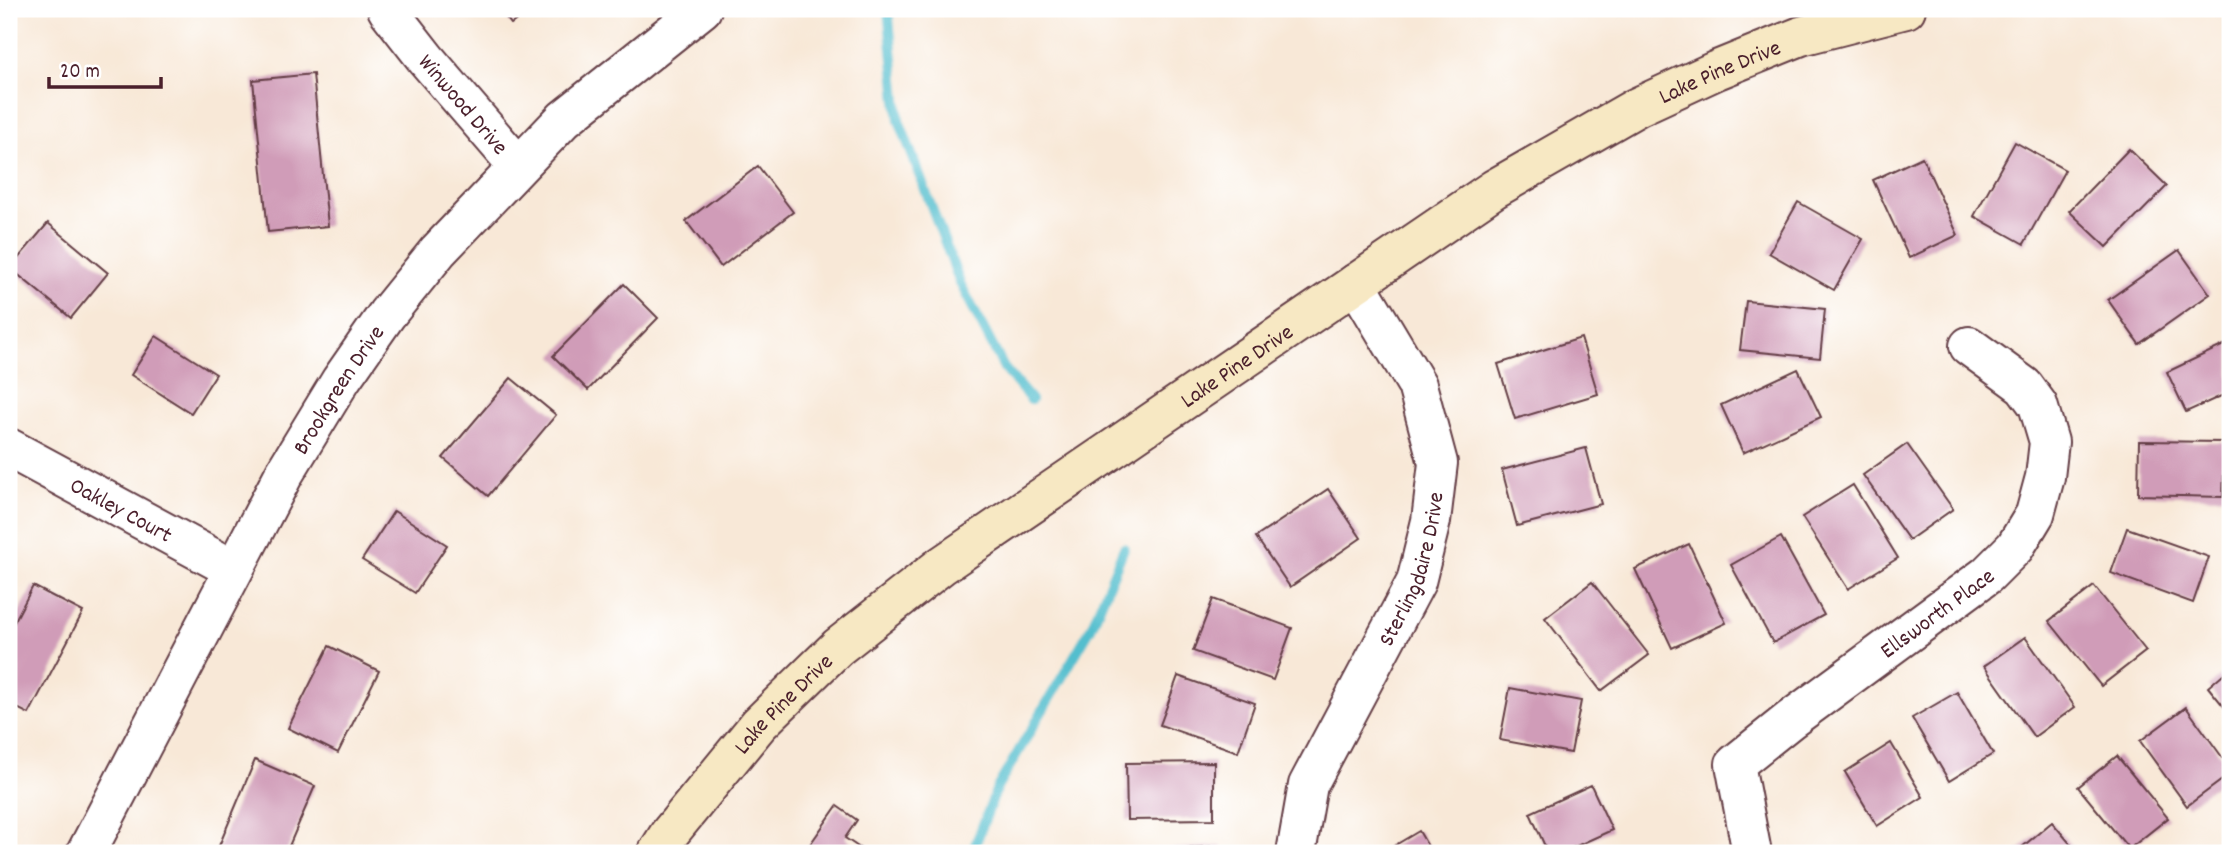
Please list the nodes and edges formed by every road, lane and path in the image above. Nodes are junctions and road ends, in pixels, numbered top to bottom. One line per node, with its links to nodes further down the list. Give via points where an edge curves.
1 (387, 9): 4 (street, Winwood Drive)
2 (702, 9): 4 (street, Brookgreen Drive, via 564,120)
3 (1906, 9): 5 (street, Lake Pine Drive, via 1801,36 1637,107 1494,189)
4 (518, 166): 8 (street, Brookgreen Drive, via 438,251 387,314 285,472)
5 (1356, 283): 10 (street, Lake Pine Drive, via 941,566 838,647 759,724); 11 (street, Sterlingdaire Drive, via 1417,385 1438,463 1431,521 1416,582 1308,785)
6 (1969, 346): 12 (street, Ellsworth Place, via 2024,386 2038,405 2049,442 2035,514 2015,547 1987,575 1735,764)
7 (9, 449): 8 (street, Oakley Court)
8 (233, 569): 9 (street, Brookgreen Drive)
9 (86, 853)
10 (657, 853)
11 (1296, 853)
12 (1752, 853)

